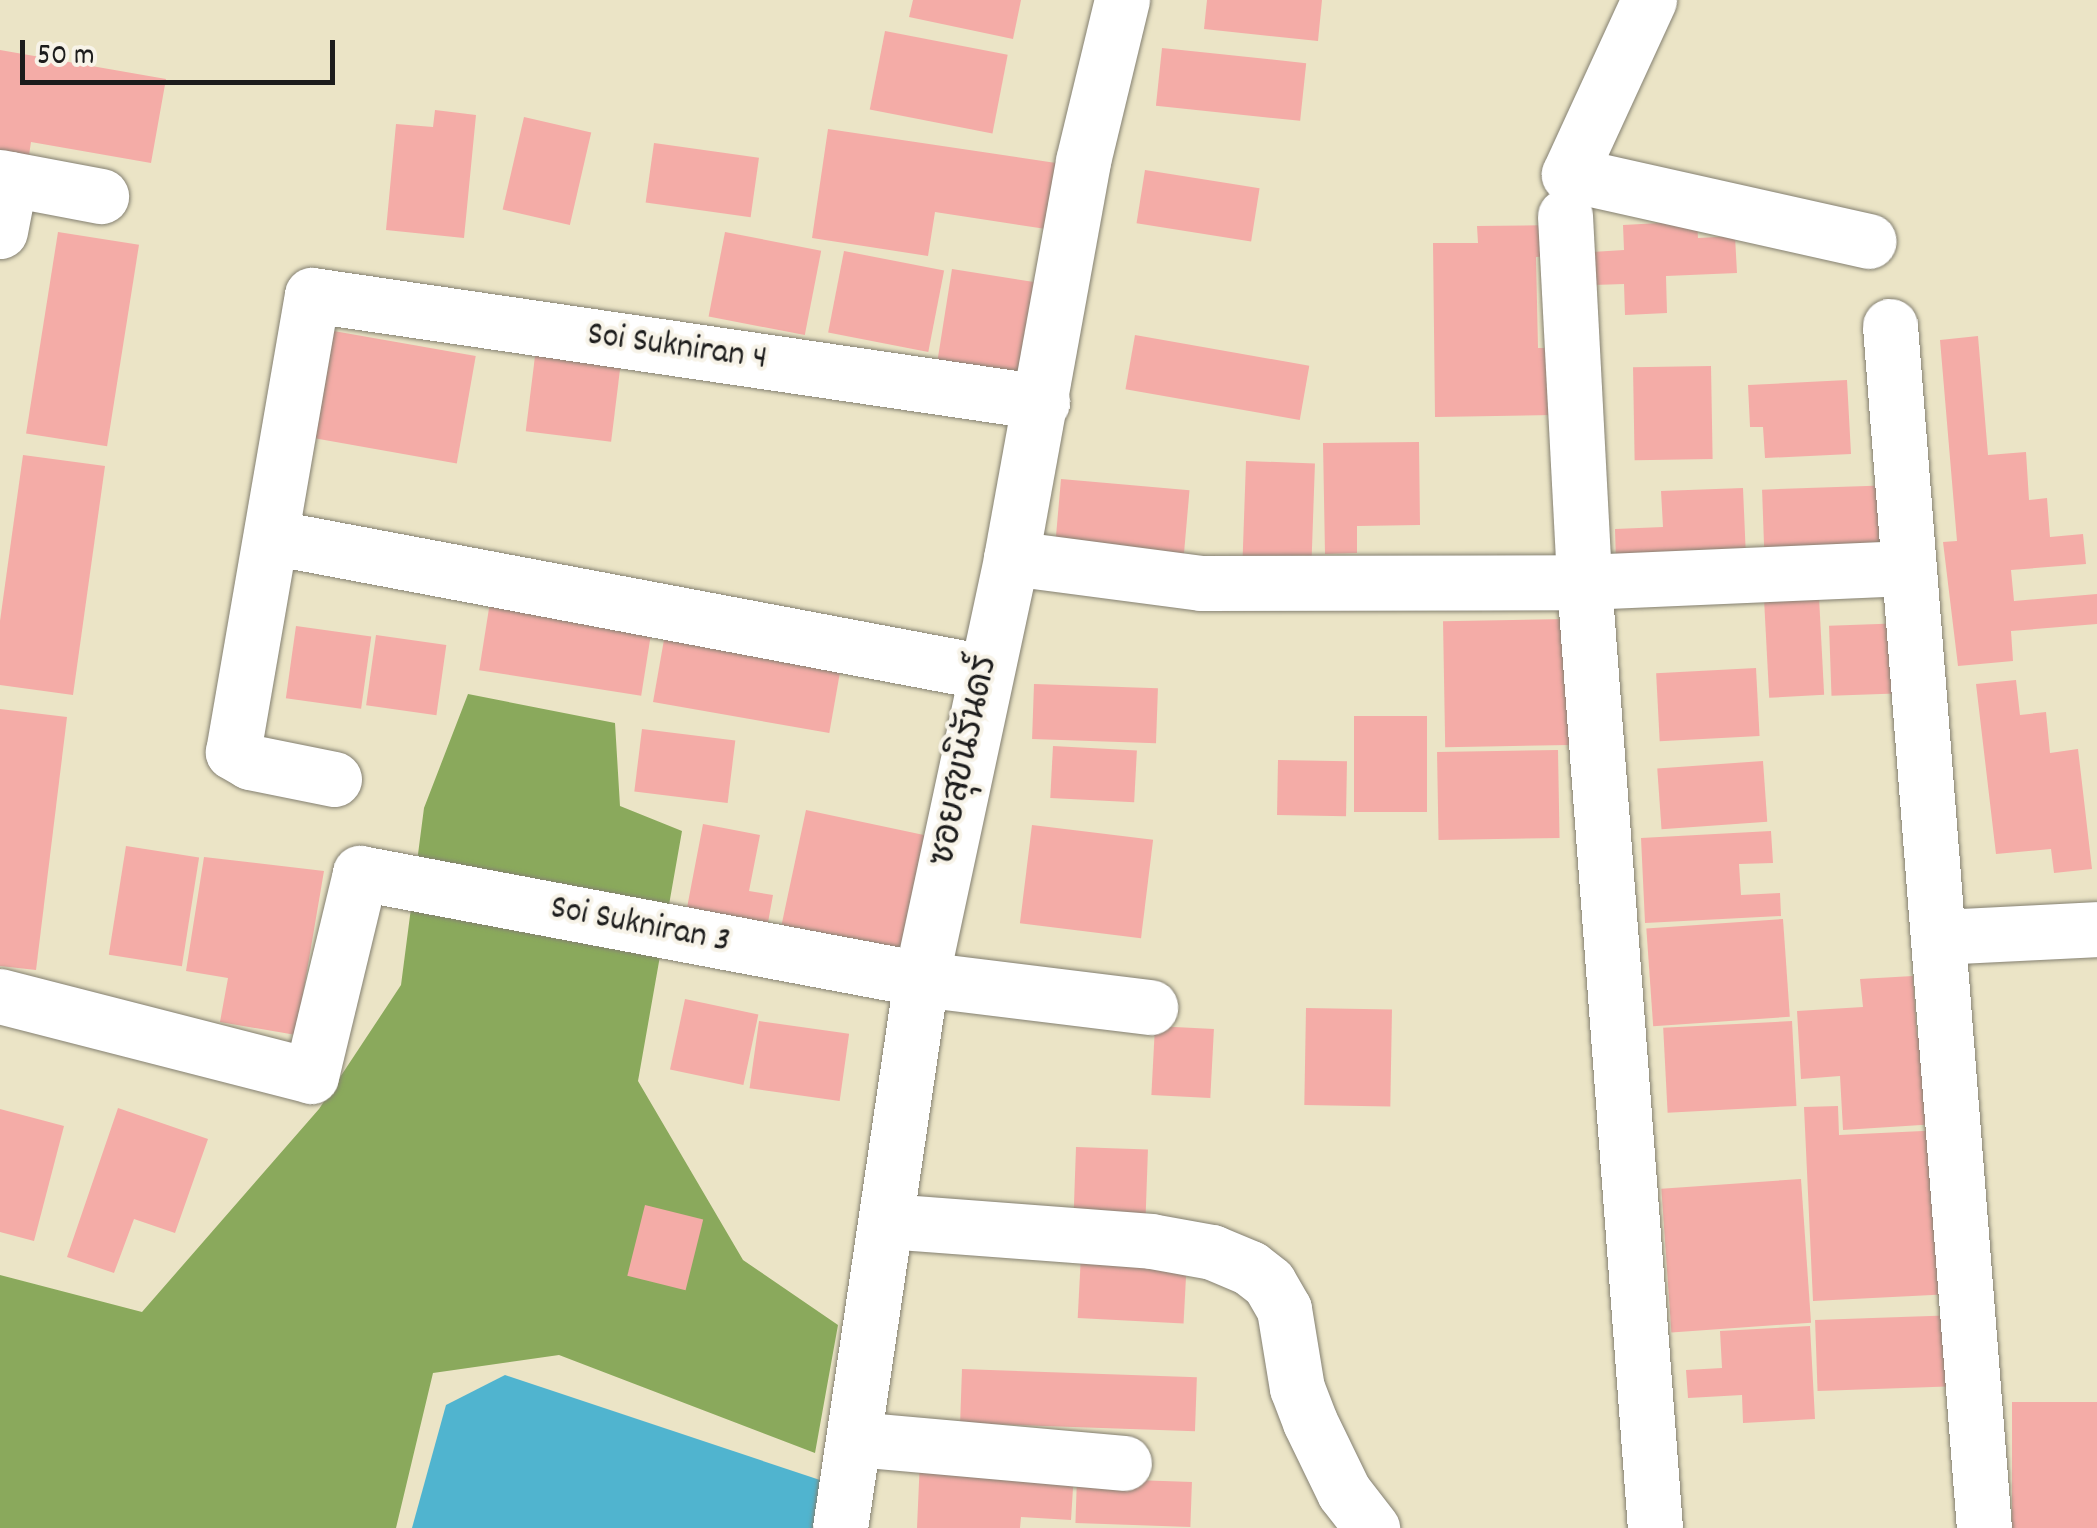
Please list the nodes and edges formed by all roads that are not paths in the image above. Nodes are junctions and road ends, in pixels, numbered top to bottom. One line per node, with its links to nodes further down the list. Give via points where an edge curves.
1 (1122, 0): 8 (street, ซอยสุขนิรันดร์, via 1083,160)
2 (1648, 0): 6 (street, via 1570,174)
3 (3, 196): 4 (street)
4 (100, 196)
5 (1564, 216): 12 (street)
6 (1869, 241)
7 (1890, 326): 11 (street)
8 (1042, 402): 9 (street, Soi Sukniran 4, via 312,295); 10 (street, ซอยสุขนิรันดร์)
9 (271, 537): 13 (street); 14 (street, via 233,752 250,762)
10 (1011, 558): 12 (street, via 1201,582); 13 (street, ซอยสุขนิรันดร์)
11 (1907, 568): 12 (street); 16 (street)
12 (1584, 582): 25 (street)
13 (985, 672): 17 (street, ซอยสุขนิรันดร์)
14 (334, 779)
15 (2097, 929): 16 (street)
16 (1940, 937): 26 (street)
17 (921, 979): 18 (street, Soi Sukniran 3, via 360,873 311,1076); 19 (street, Soi Sukniran 3); 20 (street, ซอยสุขนิรันดร์)
18 (0, 996)
19 (1150, 1008)
20 (887, 1221): 21 (street, ซอยสุขนิรันดร์); 24 (street, via 1151,1241 1212,1252 1250,1268 1270,1282 1284,1309 1304,1405 1344,1492)
21 (856, 1438): 22 (street); 23 (street, ซอยสุขนิรันดร์)
22 (1124, 1463)
23 (840, 1528)
24 (1372, 1528)
25 (1655, 1528)
26 (1984, 1528)

